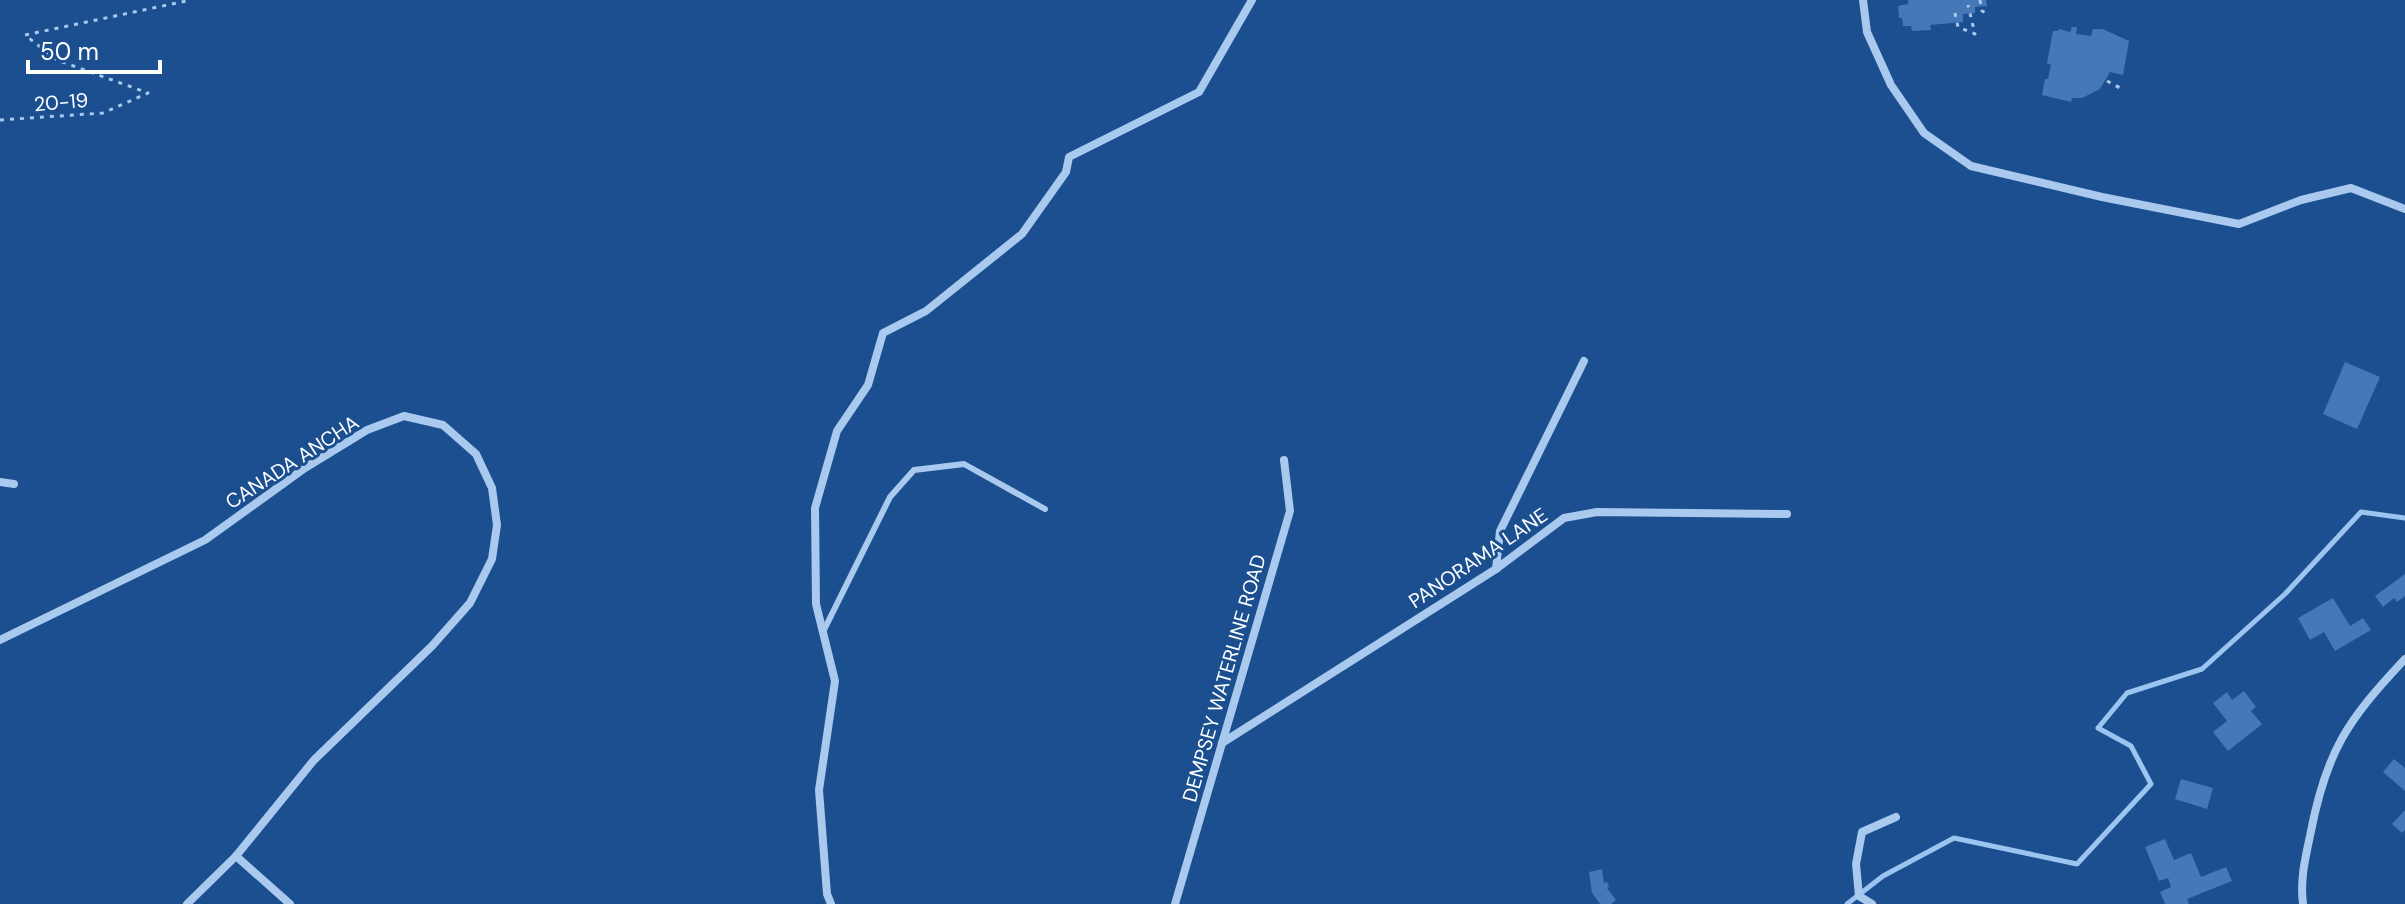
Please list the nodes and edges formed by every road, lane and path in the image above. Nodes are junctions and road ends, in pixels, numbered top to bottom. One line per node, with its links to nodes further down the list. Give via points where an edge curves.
1 (191, 0): 10 (path, 20-19, via 25,35 57,60 148,93 103,113)
2 (1252, 0): 19 (street, via 1199,92 1069,157 1066,172 1022,234 926,311 883,333 868,385 837,431 815,508 816,604)
3 (1863, 0): 11 (street, via 1867,32 1891,85 1924,133 1971,166 2239,224 2351,188)
4 (1980, 0): 7 (path)
5 (1968, 5): 6 (path, via 1975,34 1958,27)
6 (1955, 13)
7 (1988, 14)
8 (2107, 81): 9 (path)
9 (2124, 90)
10 (0, 120)
11 (2405, 209)
12 (1584, 361): 18 (street, via 1500,531)
13 (1284, 460): 22 (street, DEMPSEY WATERLINE ROAD, via 1290,511)
14 (0, 482): 15 (street)
15 (14, 484)
16 (1045, 509): 19 (lane, via 964,464 914,470 890,497)
17 (1787, 514): 18 (street, PANORAMA LANE, via 1597,512 1564,518)
18 (1496, 569): 22 (street, PANORAMA LANE)
19 (823, 632): 27 (street, via 835,681 819,790)
20 (0, 640): 24 (street, CANADA ANCHA, via 205,540 367,430 404,416 443,425 476,454 492,488 497,525 492,559 470,603 314,760)
21 (2405, 659): 30 (street, via 2360,708 2334,749 2319,790 2301,885)
22 (1222, 743): 28 (street, DEMPSEY WATERLINE ROAD)
23 (1896, 817): 29 (street, via 1862,832 1856,864 1859,896)
24 (236, 856): 25 (street, CANADA ANCHA); 26 (street)
25 (187, 904)
26 (290, 904)
27 (831, 904)
28 (1175, 904)
29 (1872, 904)
30 (2303, 904)

